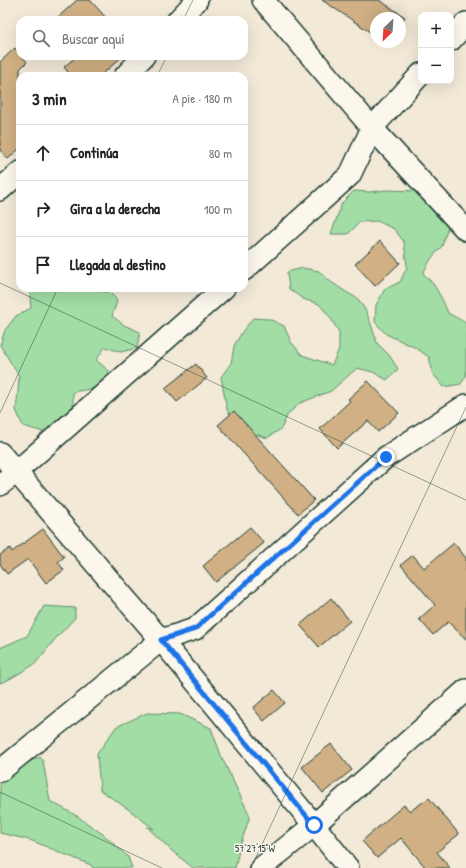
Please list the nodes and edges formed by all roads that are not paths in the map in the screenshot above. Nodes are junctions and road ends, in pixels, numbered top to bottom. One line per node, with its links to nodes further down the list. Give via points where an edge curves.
1 (197, 0): 3 (street)
2 (263, 0): 9 (street)
3 (182, 16)
4 (466, 23): 5 (street)
5 (454, 37)
6 (140, 60): 7 (street)
7 (129, 72)
8 (418, 77): 9 (street)
9 (372, 128): 12 (street); 13 (street, via 350,176)
10 (16, 176): 11 (street)
11 (0, 190)
12 (466, 230)
13 (248, 266)
14 (219, 292): 17 (street)
15 (466, 405): 18 (street, via 386,457 195,629)
16 (0, 453): 17 (street)
17 (8, 479): 18 (street)
18 (161, 640): 20 (street); 21 (street)
19 (466, 690): 21 (street)
20 (0, 771)
21 (314, 825): 22 (street); 23 (street)
22 (261, 868)
23 (348, 868)

